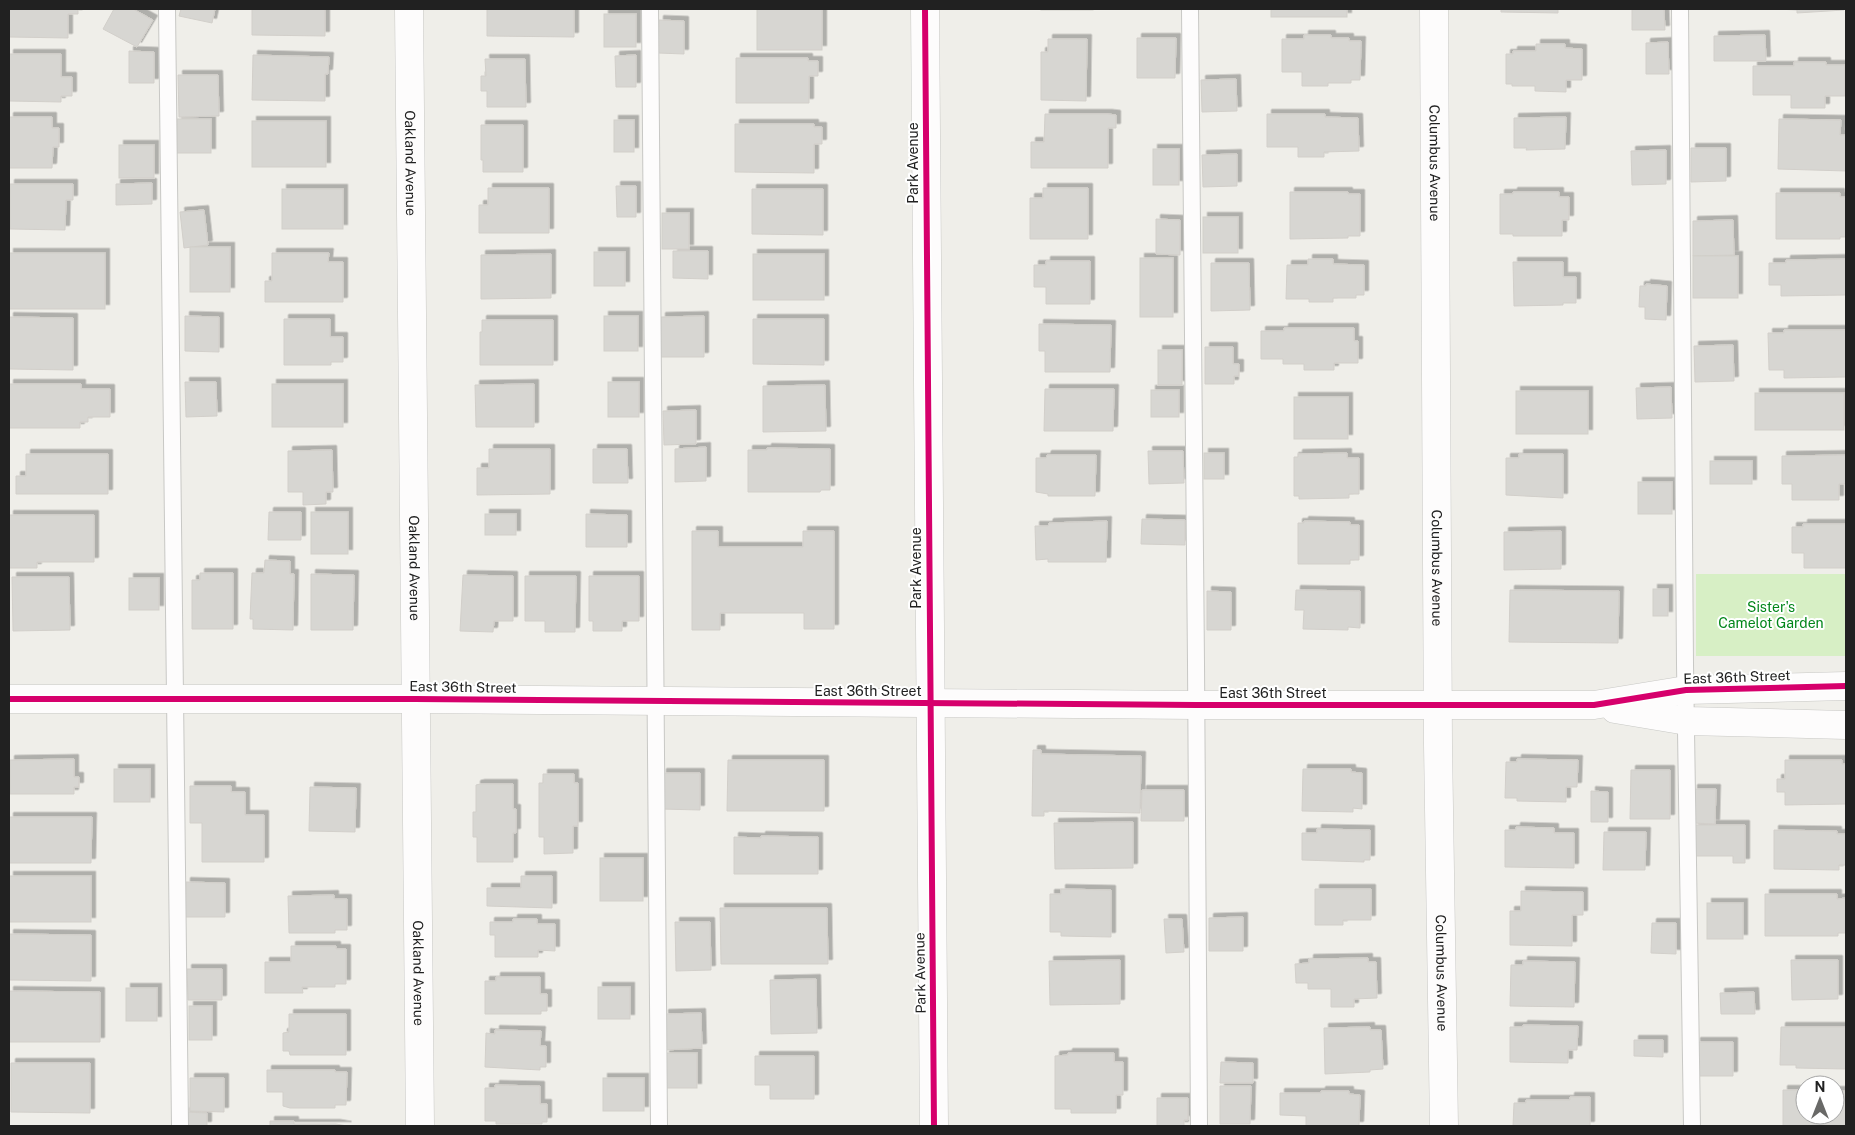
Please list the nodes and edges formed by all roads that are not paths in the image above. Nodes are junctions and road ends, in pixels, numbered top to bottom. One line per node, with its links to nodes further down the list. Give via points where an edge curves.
1 (167, 9): 12 (lane)
2 (410, 9): 10 (street, Oakland Avenue)
3 (650, 9): 13 (lane)
4 (924, 9): 14 (street, Park Avenue)
5 (1190, 9): 15 (lane)
6 (1434, 9): 17 (street, Columbus Avenue)
7 (1680, 9): 9 (lane)
8 (1846, 686): 9 (street, East 36th Street)
9 (1686, 690): 16 (street, East 36th Street); 18 (lane)
10 (416, 699): 12 (street, East 36th Street); 13 (street, East 36th Street); 21 (street, Oakland Avenue)
11 (9, 700): 12 (street, East 36th Street)
12 (176, 700): 20 (lane)
13 (655, 702): 14 (street, East 36th Street); 22 (lane)
14 (929, 703): 15 (street, East 36th Street); 23 (street, Park Avenue)
15 (1196, 705): 17 (street, East 36th Street); 24 (lane)
16 (1594, 705): 17 (street, East 36th Street); 18 (street, East 36th Street)
17 (1438, 706): 25 (street, Columbus Avenue)
18 (1687, 722): 19 (street, East 36th Street); 26 (lane)
19 (1846, 725)
20 (180, 1126)
21 (420, 1126)
22 (660, 1126)
23 (934, 1126)
24 (1199, 1126)
25 (1444, 1126)
26 (1692, 1126)

